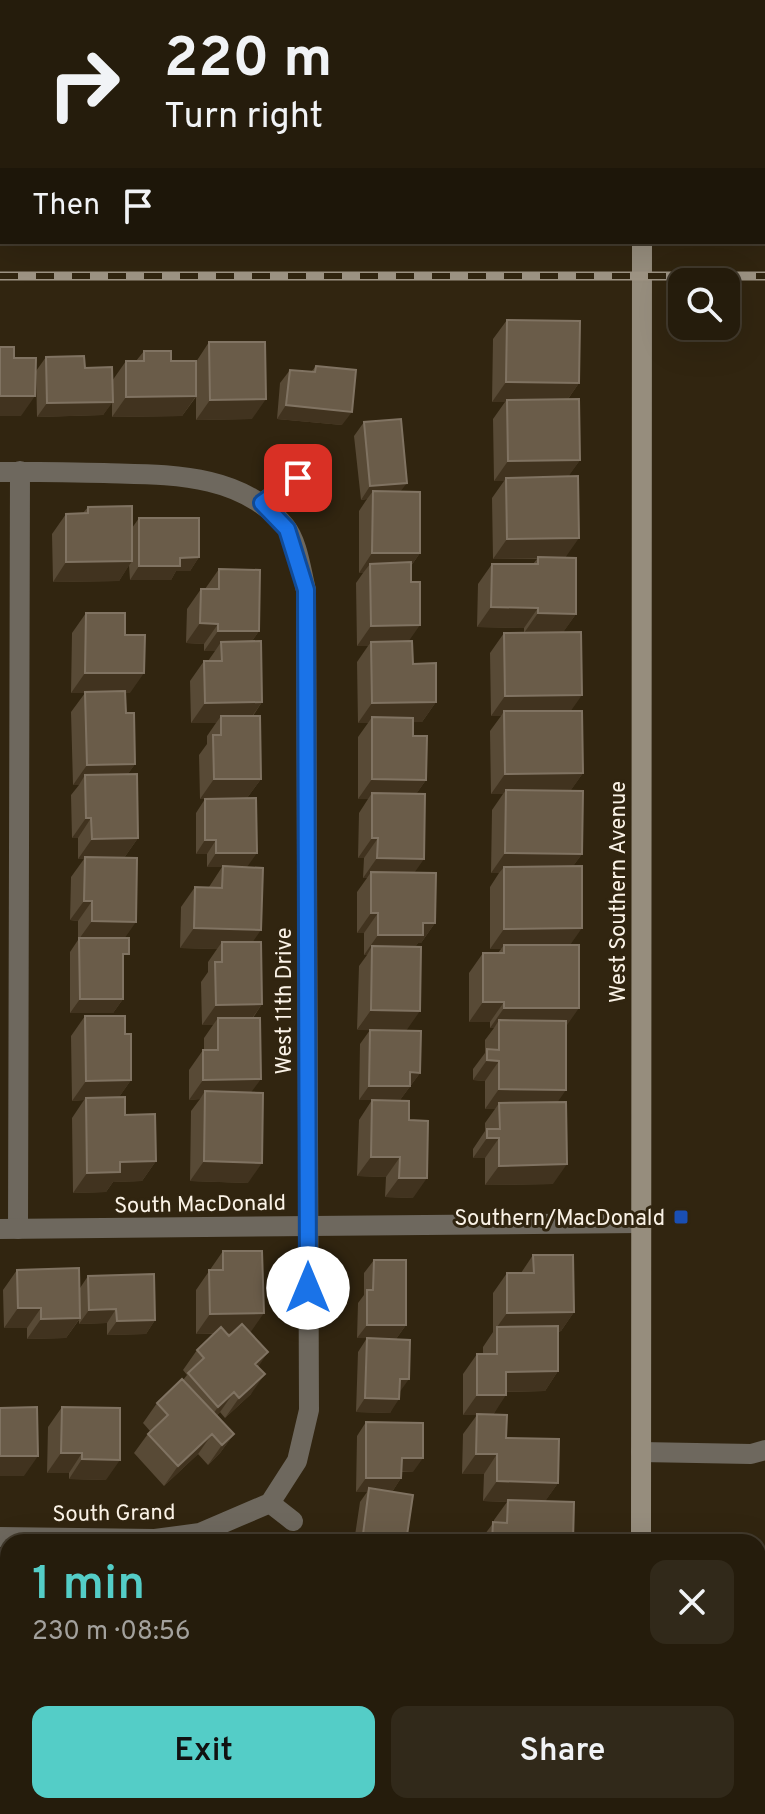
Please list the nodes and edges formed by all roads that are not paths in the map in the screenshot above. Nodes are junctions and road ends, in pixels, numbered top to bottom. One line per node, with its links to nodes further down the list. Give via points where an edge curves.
1 (642, 244): 5 (main road, West Southern Avenue)
2 (10, 472): 4 (street, via 181,475 227,486); 7 (street)
3 (298, 478): 4 (street)
4 (262, 503): 6 (street, West 11th Drive, via 287,529 306,590)
5 (640, 1223): 6 (street, South MacDonald); 9 (main road, West Southern Avenue)
6 (308, 1226): 7 (street, South MacDonald); 10 (street, West 11th Drive, via 309,1410 297,1461)
7 (9, 1229)
8 (765, 1450): 9 (street)
9 (641, 1452): 13 (main road, West Southern Avenue)
10 (270, 1503): 11 (street); 12 (street, South Grand)
11 (293, 1521)
12 (192, 1534)
13 (641, 1534)

